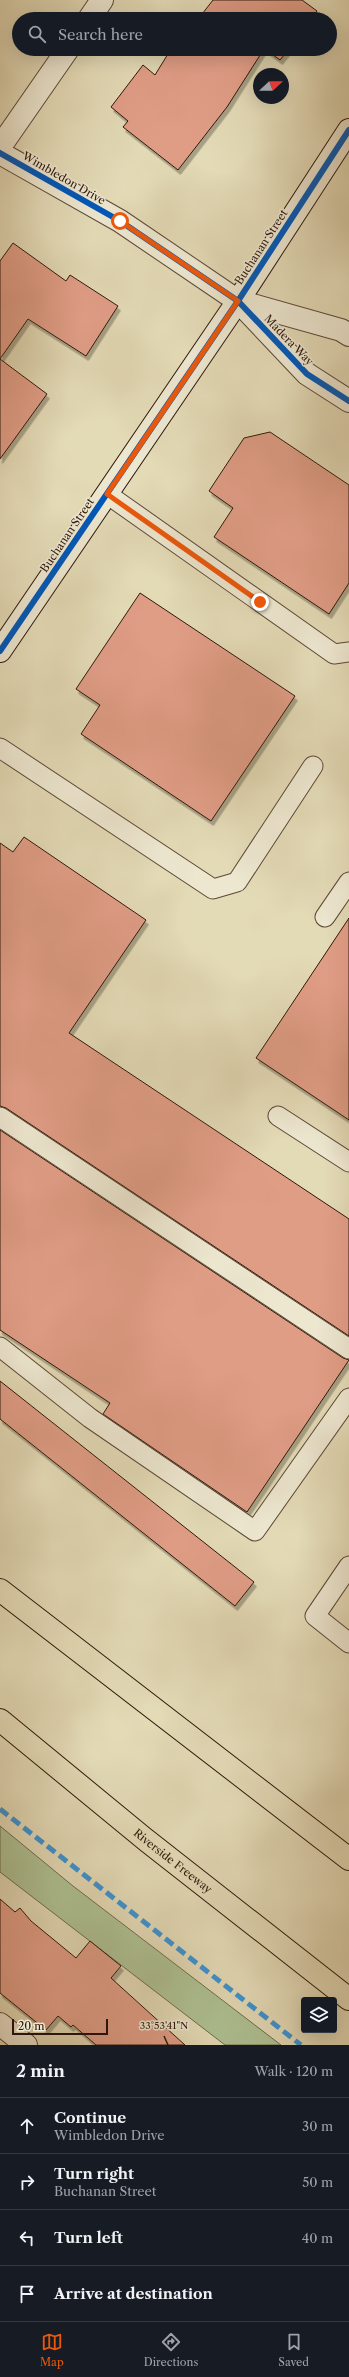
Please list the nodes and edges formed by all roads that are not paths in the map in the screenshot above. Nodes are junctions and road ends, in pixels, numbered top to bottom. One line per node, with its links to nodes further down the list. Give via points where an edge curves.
1 (102, 0): 2 (street)
2 (93, 12)
3 (63, 56): 5 (street)
4 (349, 130): 7 (street, Buchanan Street)
5 (0, 147)
6 (0, 153): 7 (street, Wimbledon Drive, via 120,221)
7 (238, 301): 8 (street, Madera Way, via 341,330); 9 (street, Madera Way, via 307,374); 10 (street, Buchanan Street)
8 (349, 335)
9 (349, 401)
10 (107, 494): 11 (street, Buchanan Street); 12 (lane, via 334,654)
11 (0, 651)
12 (349, 652)
13 (0, 748): 14 (lane, via 213,889 237,882)
14 (313, 766)
15 (349, 882): 16 (lane)
16 (325, 917)
17 (278, 1116): 19 (lane)
18 (0, 1117): 21 (lane)
19 (349, 1162)
20 (0, 1347): 22 (lane, via 90,1418 255,1531)
21 (349, 1348)
22 (349, 1398)
23 (349, 1566): 25 (lane, via 315,1616)
24 (0, 1590): 27 (highway)
25 (349, 1643)
26 (0, 1720): 28 (highway, Riverside Freeway, via 146,1840)
27 (349, 1859)
28 (349, 1999)
29 (0, 2024): 30 (street)
30 (26, 2045)

